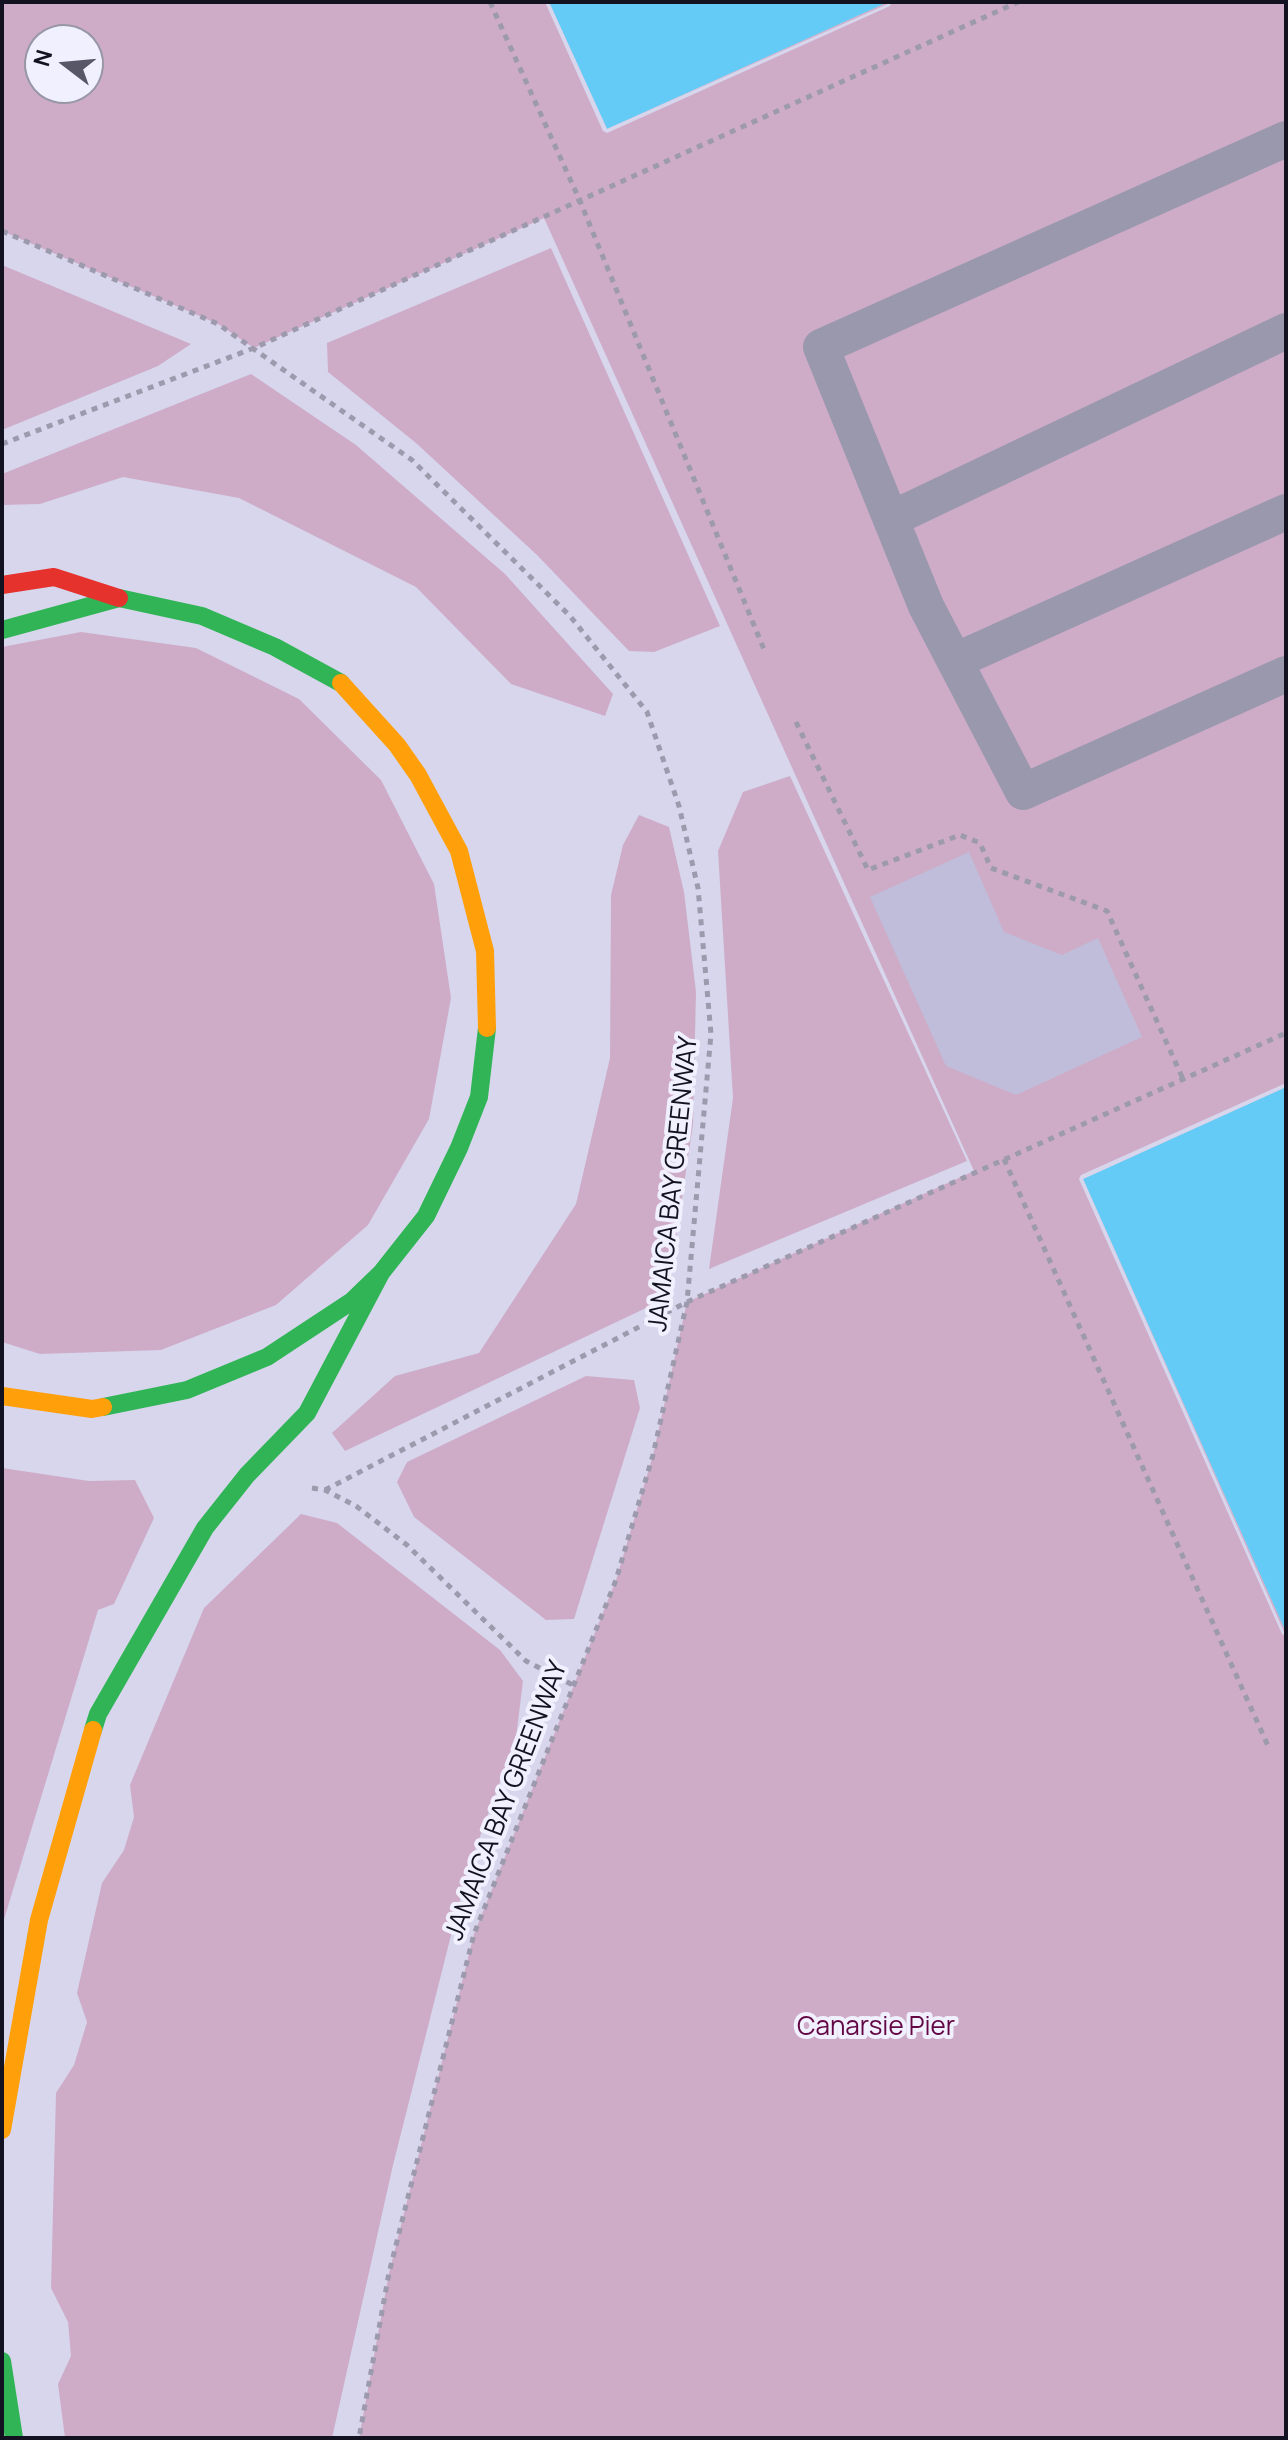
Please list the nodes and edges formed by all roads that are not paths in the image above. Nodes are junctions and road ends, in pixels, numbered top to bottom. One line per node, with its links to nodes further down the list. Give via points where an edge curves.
1 (1286, 139): 4 (lane, via 821,347)
2 (1286, 331): 4 (lane)
3 (1286, 512): 8 (lane)
4 (891, 519): 8 (lane)
5 (2, 585): 6 (main road, via 54,577)
6 (119, 598): 7 (main road); 10 (main road, via 202,616 338,680 397,745 459,851 485,951 488,1020 479,1097 426,1216)
7 (2, 630)
8 (955, 661): 9 (lane, via 1023,792)
9 (1286, 674)
10 (381, 1273): 11 (main road, via 352,1301 267,1357 187,1390 92,1409); 12 (main road, via 307,1413 205,1528 98,1714 39,1920)
11 (2, 1396)
12 (2, 2130)
13 (2, 2361): 14 (main road)
14 (14, 2438)

